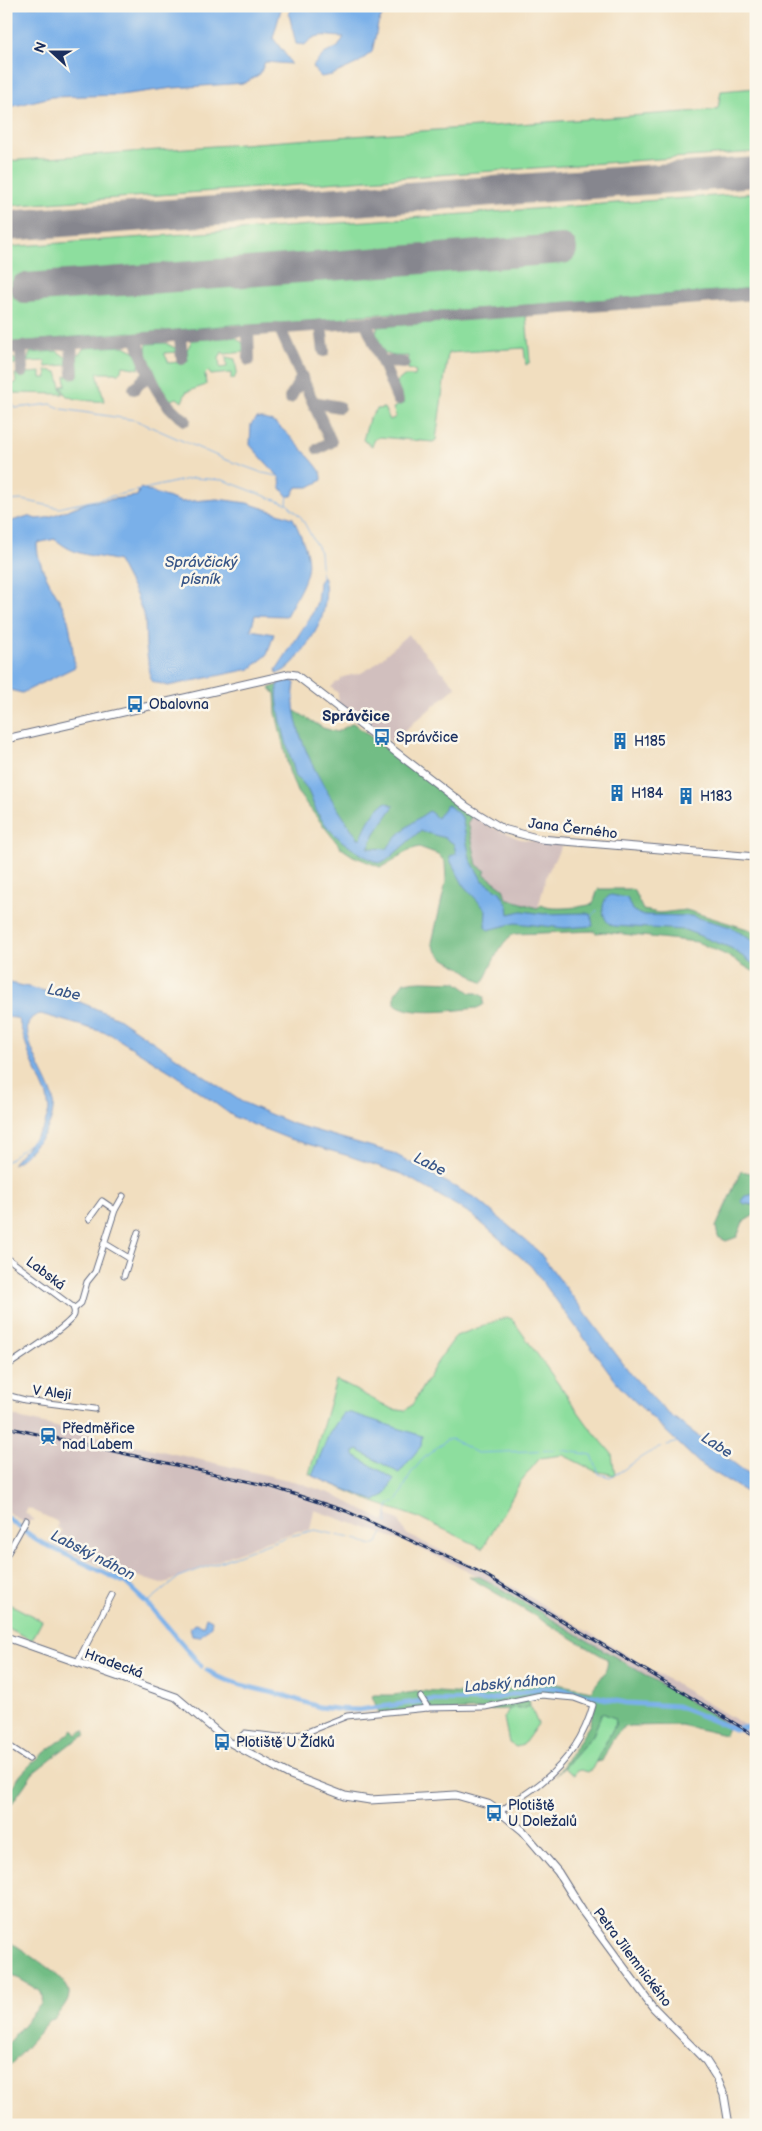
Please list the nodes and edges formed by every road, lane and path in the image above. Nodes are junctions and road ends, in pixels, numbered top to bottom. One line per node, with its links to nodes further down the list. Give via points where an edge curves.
1 (6, 739): 2 (street, Jana Černého, via 296,674 467,807 503,829 540,839)
2 (756, 857)
3 (123, 1196): 4 (street, Labská)
4 (116, 1210): 5 (street, via 102,1201); 7 (street, Labská)
5 (89, 1219)
6 (138, 1232): 9 (street)
7 (104, 1243): 9 (street); 11 (street, Labská, via 82,1302)
8 (6, 1257): 11 (street, Labská)
9 (129, 1258): 10 (street)
10 (124, 1276)
11 (73, 1308): 12 (street, via 72,1318)
12 (7, 1366)
13 (6, 1395): 14 (street, V Aleji)
14 (95, 1409)
15 (26, 1520): 16 (street)
16 (6, 1556)
17 (112, 1595): 19 (street)
18 (6, 1637): 19 (street, Hradecká)
19 (77, 1663): 22 (street, Hradecká, via 176,1697)
20 (421, 1697): 21 (street)
21 (427, 1706): 24 (street, via 347,1716 302,1734 246,1733); 26 (street, via 485,1707 541,1695 574,1698 593,1705 587,1726 576,1746 543,1781)
22 (206, 1722): 24 (street, Petra Jilemnického)
23 (6, 1744): 25 (street)
24 (233, 1744): 26 (street, Petra Jilemnického, via 288,1774 345,1796 370,1800 456,1795 488,1804)
25 (29, 1759)
26 (500, 1812): 27 (street, Petra Jilemnického, via 523,1831 558,1872 583,1912 653,2007 706,2061 718,2078)
27 (729, 2125)

